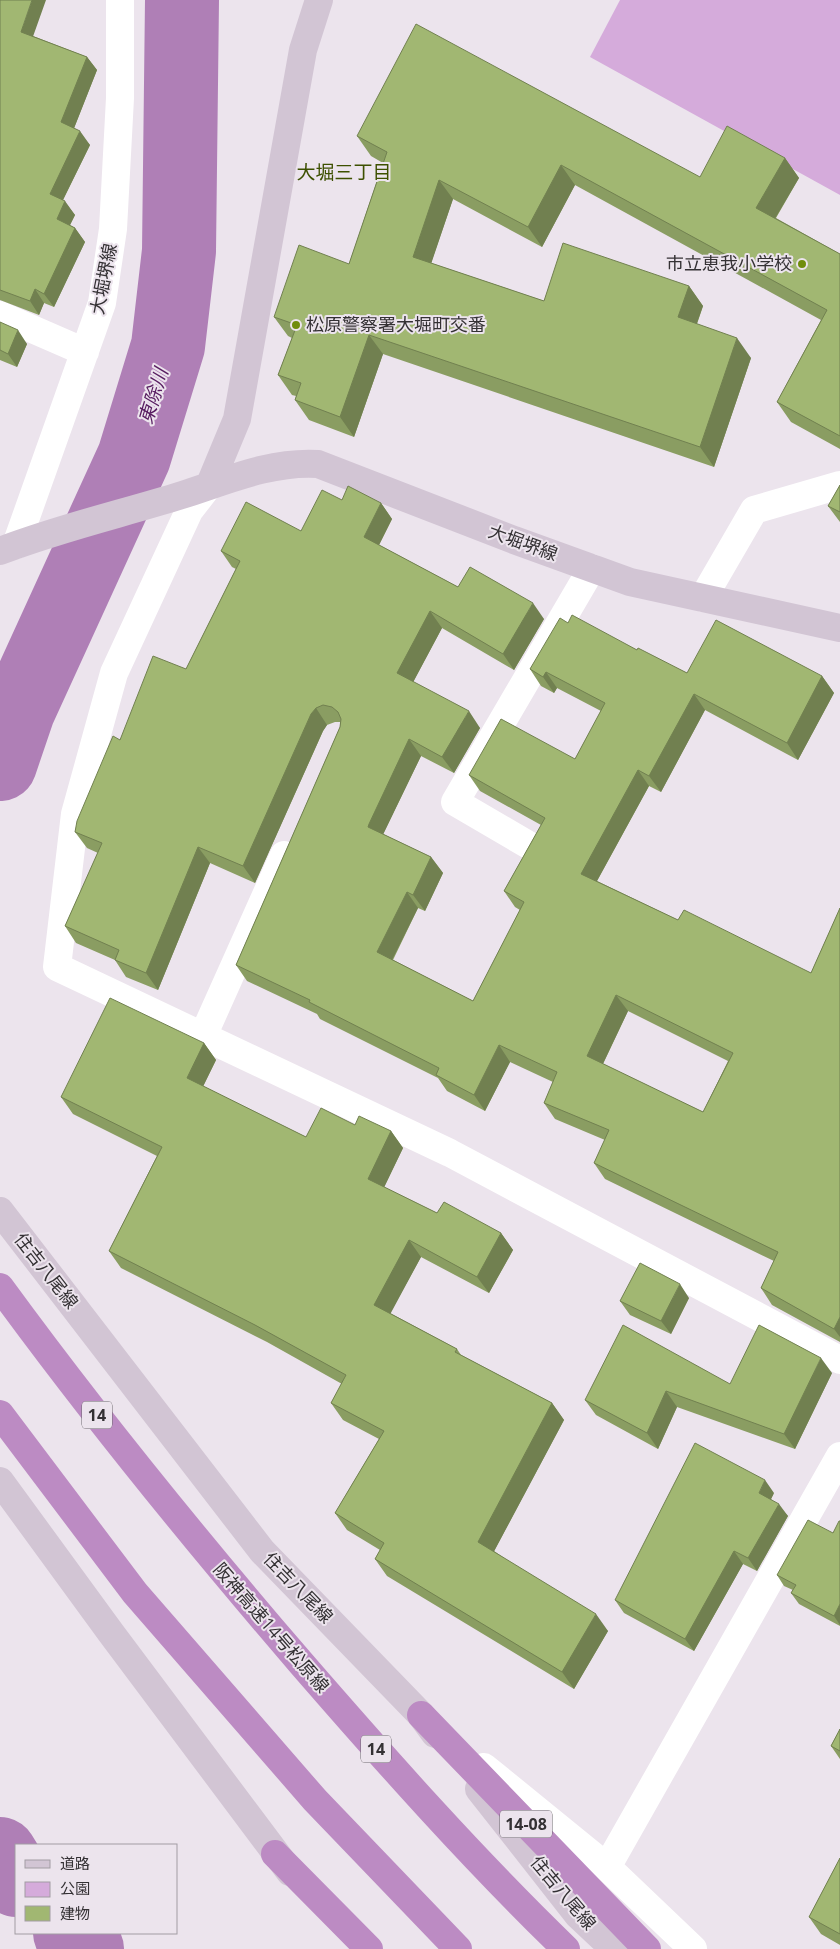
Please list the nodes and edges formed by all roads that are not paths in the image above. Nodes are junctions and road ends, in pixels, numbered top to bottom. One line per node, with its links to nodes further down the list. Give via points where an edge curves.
1 (120, 0): 4 (street, 大堀堺線, via 120,98 113,229 102,303)
2 (319, 0): 5 (main road, via 303,50 236,419)
3 (0, 314): 4 (street)
4 (85, 352): 7 (street, 大堀堺線)
5 (210, 484): 7 (main road, 大堀堺線); 8 (main road, 大堀堺線, via 298,463 318,464); 13 (street, via 189,511 114,673 75,814 57,967)
6 (840, 485): 9 (street, via 754,510)
7 (17, 545)
8 (592, 568): 9 (main road, 大堀堺線, via 630,582); 12 (street, via 455,802)
9 (703, 598): 10 (main road, 大堀堺線)
10 (840, 628)
11 (293, 836): 13 (street)
12 (532, 847)
13 (203, 1036): 16 (street, via 450,1153)
14 (0, 1211): 20 (main road, 住吉八尾線, via 262,1552)
15 (0, 1287): 27 (highway, 阪神高速14号松原線 / 14, via 202,1548 369,1742)
16 (840, 1360)
17 (0, 1414): 26 (highway, via 141,1600 315,1800)
18 (840, 1456): 22 (street)
19 (0, 1481): 21 (main road)
20 (421, 1716): 22 (street); 23 (highway, 14-08)
21 (275, 1854): 24 (main road); 25 (highway)
22 (607, 1867): 28 (street)
23 (630, 1944)
24 (356, 1949)
25 (369, 1949)
26 (458, 1949)
27 (566, 1949)
28 (693, 1949)

